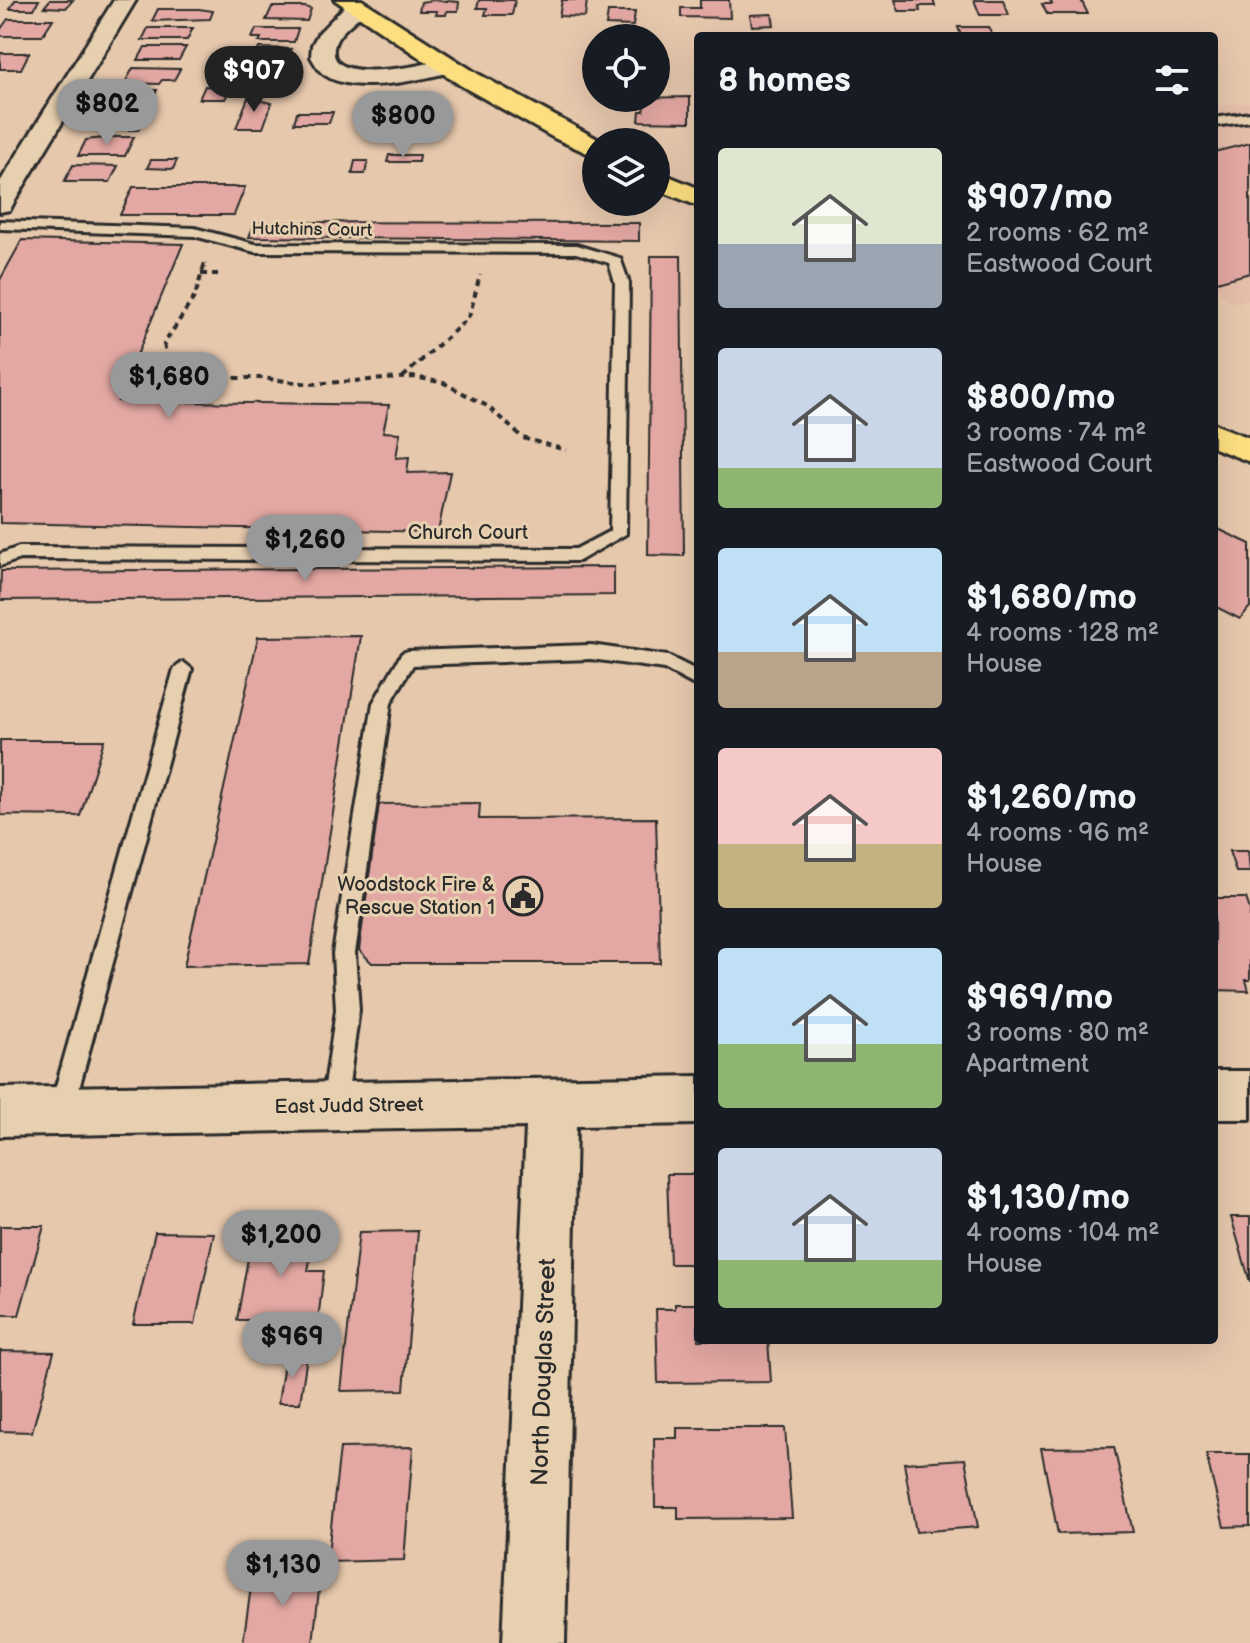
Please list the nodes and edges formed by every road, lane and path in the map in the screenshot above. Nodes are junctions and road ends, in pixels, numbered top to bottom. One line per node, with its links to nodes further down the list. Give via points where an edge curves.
1 (125, 0): 9 (street)
2 (352, 3): 3 (main road); 3 (street, via 322,52 333,71 389,76)
3 (447, 66): 6 (main road)
4 (1250, 117): 5 (lane)
5 (1218, 121)
6 (582, 142)
7 (670, 185): 8 (main road)
8 (694, 196)
9 (0, 204)
10 (0, 225): 11 (lane, Hutchins Court, via 194,232 255,248)
11 (577, 249): 20 (lane, Church Court, via 615,261 622,283 618,534 579,555 19,553)
12 (213, 251): 13 (path)
13 (200, 274): 14 (path); 16 (path, via 195,296 164,344 167,358 182,371 209,378 310,384)
14 (220, 274)
15 (480, 275): 16 (path, via 465,321)
16 (402, 378): 18 (path, via 427,378 461,390 523,438)
17 (1218, 437): 19 (main road)
18 (566, 450)
19 (1250, 451)
20 (0, 560)
21 (183, 669): 28 (lane)
22 (694, 678): 27 (lane, via 668,663 591,652 408,658 382,703 344,953 344,1040)
23 (1218, 1095): 24 (street)
24 (1250, 1095)
25 (694, 1100): 26 (street, East Judd Street)
26 (552, 1101): 27 (street, East Judd Street); 30 (street, North Douglas Street)
27 (334, 1106): 28 (street, East Judd Street)
28 (61, 1111): 29 (street, East Judd Street)
29 (0, 1112)
30 (534, 1643)

